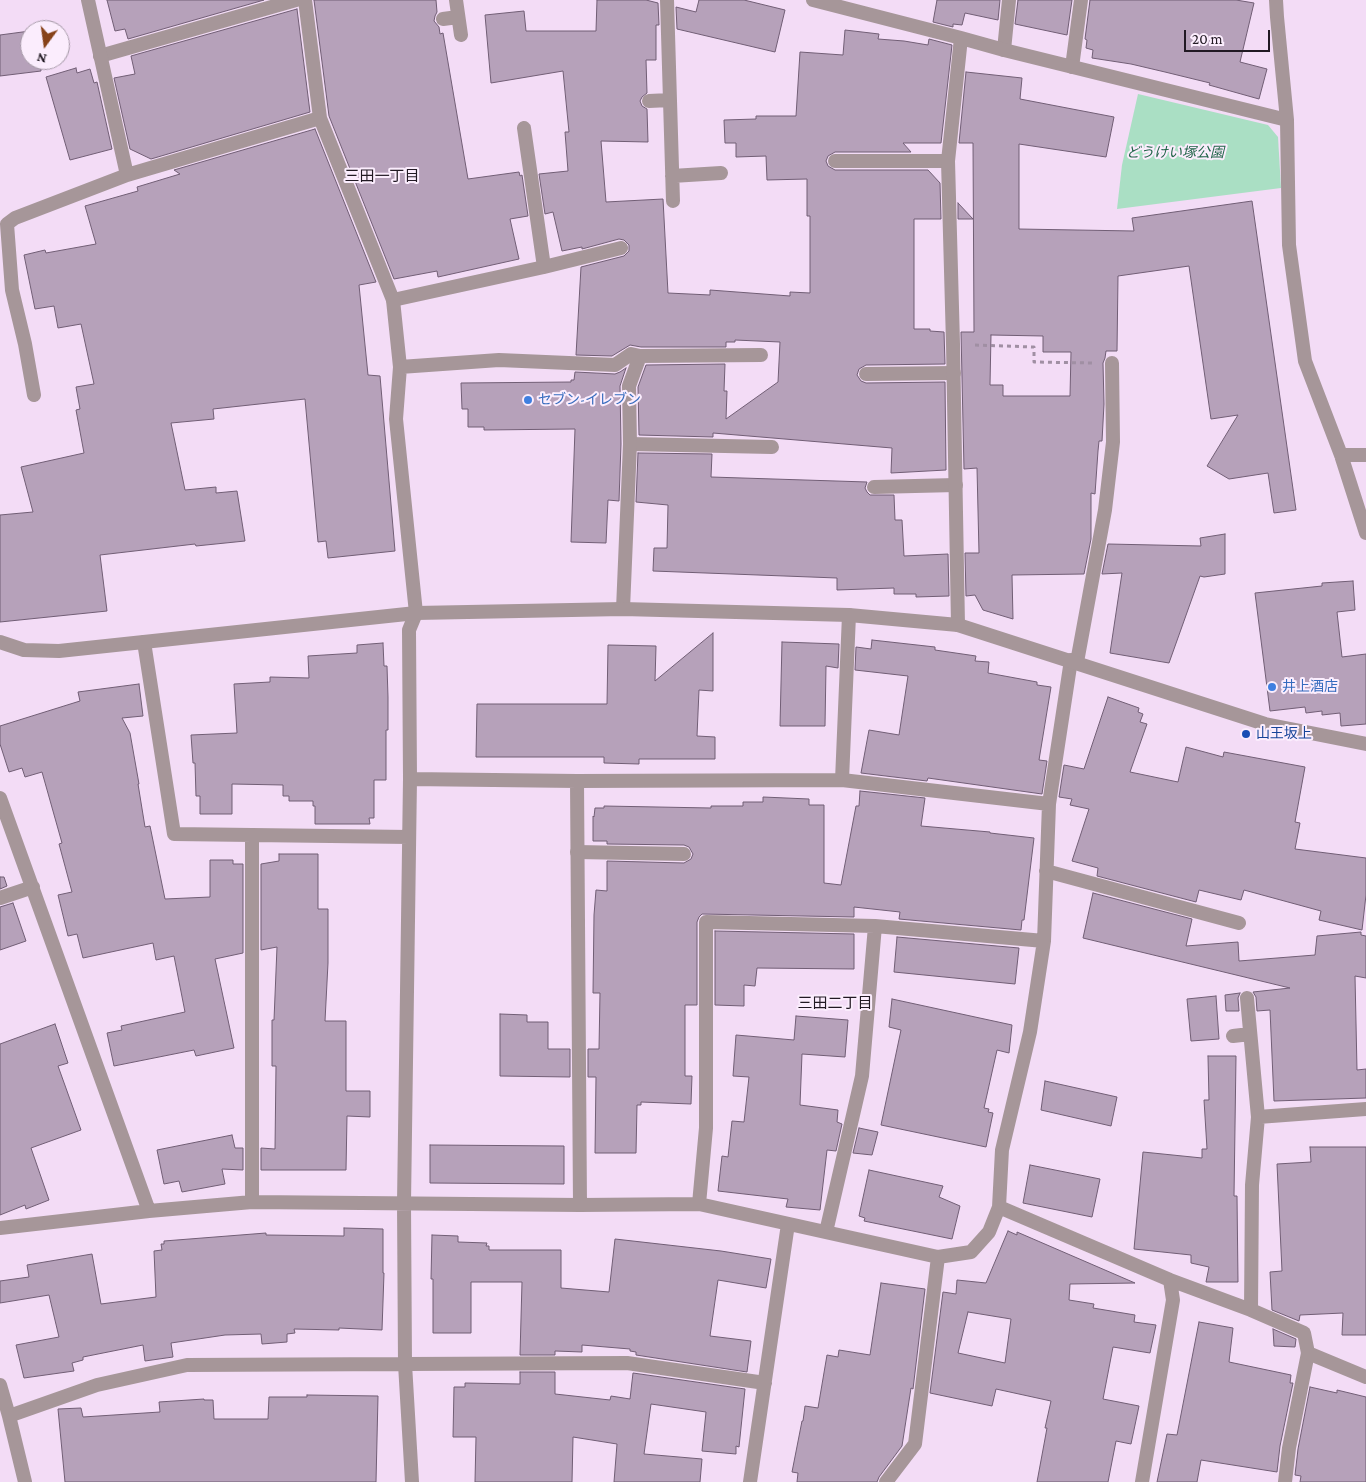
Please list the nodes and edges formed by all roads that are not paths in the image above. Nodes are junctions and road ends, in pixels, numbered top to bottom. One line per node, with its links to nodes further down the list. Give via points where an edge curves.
1 (88, 0): 15 (street)
2 (296, 0): 15 (street)
3 (306, 0): 19 (street)
4 (456, 0): 10 (street)
5 (667, 0): 17 (street)
6 (813, 0): 13 (street)
7 (1009, 0): 14 (street)
8 (1081, 0): 16 (street)
9 (1276, 0): 20 (street)
10 (458, 17): 11 (street); 12 (street)
11 (443, 20)
12 (461, 35)
13 (961, 38): 14 (street); 23 (street)
14 (1004, 50): 16 (street)
15 (100, 56): 25 (street)
16 (1072, 67): 20 (street)
17 (670, 100): 18 (street); 26 (street)
18 (649, 101)
19 (320, 118): 25 (street); 31 (street)
20 (1287, 120): 41 (street, via 1289,245 1306,361)
21 (524, 128): 29 (street)
22 (834, 161): 23 (street)
23 (948, 161): 37 (street)
24 (721, 173): 26 (street)
25 (127, 175): 30 (street, via 15,218 8,224)
26 (672, 176): 27 (street)
27 (672, 201)
28 (622, 248): 29 (street)
29 (544, 267): 31 (street)
30 (6, 292): 38 (street, via 26,344)
31 (393, 300): 35 (street)
32 (761, 355): 33 (street)
33 (640, 356): 35 (street, via 631,354 615,366 499,360); 39 (street, via 629,386)
34 (1112, 363): 52 (street, via 1113,442 1105,510)
35 (400, 367): 47 (street, via 396,419)
36 (866, 374): 37 (street)
37 (954, 374): 43 (street)
38 (34, 395)
39 (630, 444): 40 (street); 46 (street)
40 (772, 447)
41 (1341, 455): 42 (street); 45 (street)
42 (1366, 455)
43 (956, 485): 44 (street); 49 (street)
44 (874, 486)
45 (1366, 533)
46 (623, 609): 47 (street); 48 (street)
47 (416, 613): 51 (street); 54 (street, via 409,630)
48 (849, 615): 49 (street); 55 (street)
49 (958, 625): 52 (street)
50 (0, 642): 51 (street, via 24,650 59,651)
51 (144, 642): 59 (street, via 174,834)
52 (1074, 661): 53 (street, via 1266,724); 58 (street)
53 (1366, 744)
54 (410, 779): 56 (street); 60 (street)
55 (842, 780): 56 (street); 58 (street)
56 (576, 781): 61 (street)
57 (0, 798): 64 (street)
58 (1048, 804): 63 (street)
59 (252, 835): 60 (street); 74 (street)
60 (409, 837): 75 (street)
61 (577, 852): 62 (street); 77 (street)
62 (684, 854)
63 (1046, 871): 66 (street); 68 (street)
64 (33, 887): 65 (street); 79 (street)
65 (0, 898)
66 (1239, 923)
67 (875, 926): 68 (street); 76 (street, via 706,922 706,1128); 82 (street, via 862,1076)
68 (1044, 941): 78 (street, via 1030,1032 1002,1150)
69 (1246, 998): 70 (street)
70 (1250, 1034): 71 (street); 73 (street)
71 (1233, 1036)
72 (1366, 1110): 73 (street)
73 (1258, 1118): 85 (street, via 1252,1186)
74 (252, 1202): 75 (street); 79 (street)
75 (404, 1203): 77 (street); 87 (street)
76 (699, 1204): 77 (street); 80 (street)
77 (580, 1205)
78 (1000, 1207): 83 (street, via 989,1232 970,1252); 84 (street)
79 (149, 1211): 81 (street)
80 (788, 1224): 82 (street); 89 (street)
81 (0, 1228)
82 (826, 1232): 83 (street)
83 (938, 1257): 95 (street, via 915,1444)
84 (1170, 1280): 85 (street); 96 (street, via 1173,1300)
85 (1252, 1310): 86 (street, via 1304,1333)
86 (1308, 1353): 88 (street); 97 (street)
87 (405, 1364): 89 (street, via 627,1363); 91 (street, via 186,1365 97,1385); 93 (street)
88 (1366, 1377)
89 (765, 1382): 94 (street)
90 (0, 1385): 91 (street)
91 (9, 1416): 92 (street)
92 (25, 1482)
93 (412, 1482)
94 (750, 1482)
95 (886, 1482)
96 (1142, 1482)
97 (1285, 1482)

